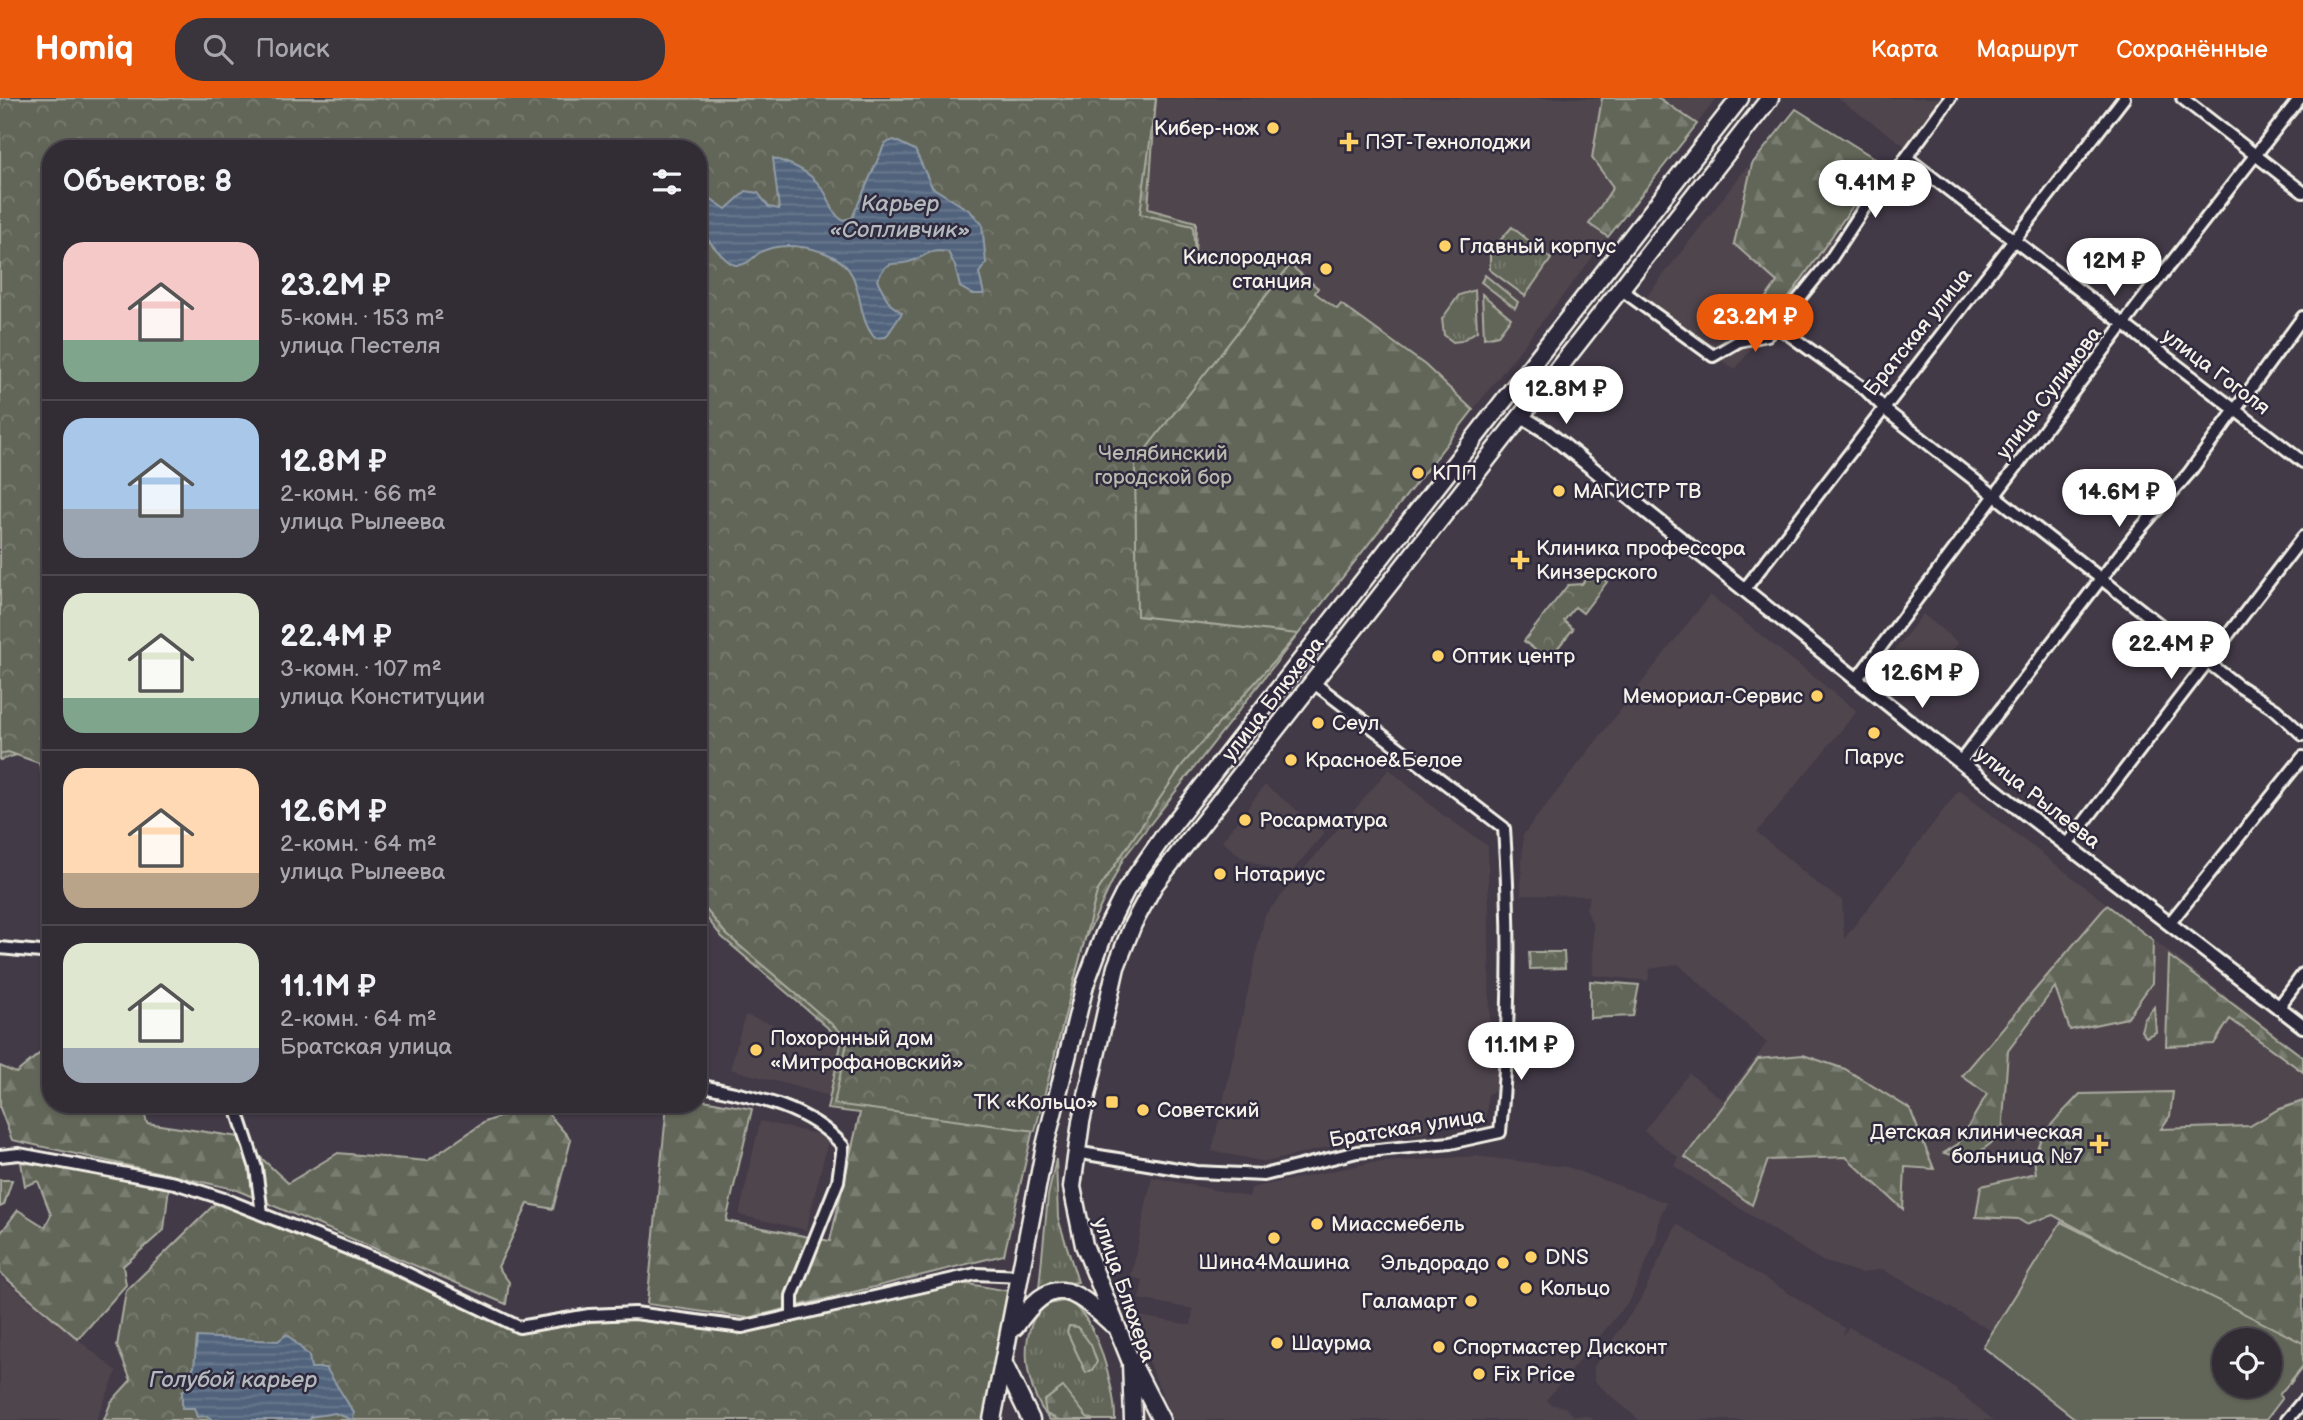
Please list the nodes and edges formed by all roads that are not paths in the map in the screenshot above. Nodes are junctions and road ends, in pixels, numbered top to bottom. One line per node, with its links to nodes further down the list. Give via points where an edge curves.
1 (1740, 98): 15 (main road, улица Блюхера)
2 (1770, 98): 11 (main road, улица Блюхера)
3 (1950, 98): 8 (street)
4 (2124, 98): 10 (street, Братская улица)
5 (2182, 98): 7 (street)
6 (2300, 98): 7 (street, улица Сулимова)
7 (2255, 156): 9 (street); 14 (street, улица Сулимова)
8 (1907, 158): 10 (street, улица Гоголя); 13 (street, via 1868,202 1828,263)
9 (2303, 192)
10 (2015, 240): 14 (street, улица Гоголя); 16 (street, Братская улица)
11 (1619, 288): 13 (street, via 1713,356); 18 (main road, улица Блюхера)
12 (2303, 317): 17 (street)
13 (1777, 327): 16 (street)
14 (2124, 327): 17 (street, улица Гоголя); 20 (street, улица Сулимова)
15 (1503, 400): 18 (main road); 42 (main road, улица Блюхера, via 1126,890 1085,985 1051,1119)
16 (1883, 407): 20 (street); 23 (street, Братская улица)
17 (2234, 410): 19 (street, улица Гоголя); 22 (street, via 2189,473)
18 (1521, 416): 23 (street, улица Рылеева); 26 (main road, улица Блюхера)
19 (2303, 462)
20 (1995, 496): 22 (street); 25 (street, улица Сулимова)
21 (2303, 537): 24 (street)
22 (2102, 577): 24 (street); 29 (street)
23 (1744, 590): 25 (street, улица Рылеева)
24 (2207, 660): 27 (street); 30 (street)
25 (1856, 680): 29 (street, улица Рылеева)
26 (1314, 683): 39 (main road, улица Блюхера, via 1154,885 1133,924 1116,967); 39 (street, Братская улица, via 1504,828 1508,953 1500,1132 1450,1143 1357,1152 1264,1175 1196,1172)
27 (2303, 734)
28 (2303, 757): 31 (street)
29 (1960, 762): 30 (street, улица Рылеева)
30 (2067, 845): 31 (street, улица Рылеева)
31 (2169, 924): 35 (street, улица Рылеева)
32 (0, 948): 33 (street)
33 (42, 952)
34 (2303, 974): 35 (street)
35 (2278, 1008): 36 (street, улица Рылеева)
36 (2303, 1026)
37 (707, 1088): 43 (street, via 763,1099 794,1112 826,1127 842,1146 838,1181 792,1297)
38 (238, 1113): 41 (street, via 256,1168)
39 (1075, 1152): 44 (main road, улица Блюхера, via 1074,1208)
40 (0, 1156): 41 (street, via 19,1154 176,1183)
41 (262, 1214): 43 (street, via 392,1266 519,1327 635,1313 742,1327)
42 (1022, 1276): 43 (street, via 976,1274); 45 (main road, улица Блюхера)
43 (792, 1314)
44 (1117, 1328): 45 (main road, via 1084,1298 1059,1290 1029,1306); 46 (main road, улица Блюхера)
45 (1011, 1333): 47 (main road, улица Блюхера)
46 (1131, 1362): 51 (main road, улица Блюхера); 52 (main road)
47 (1004, 1364): 49 (main road, улица Блюхера); 50 (main road)
48 (2303, 1401): 53 (street)
49 (992, 1420)
50 (1031, 1420)
51 (1133, 1420)
52 (1161, 1420)
53 (2287, 1420)

